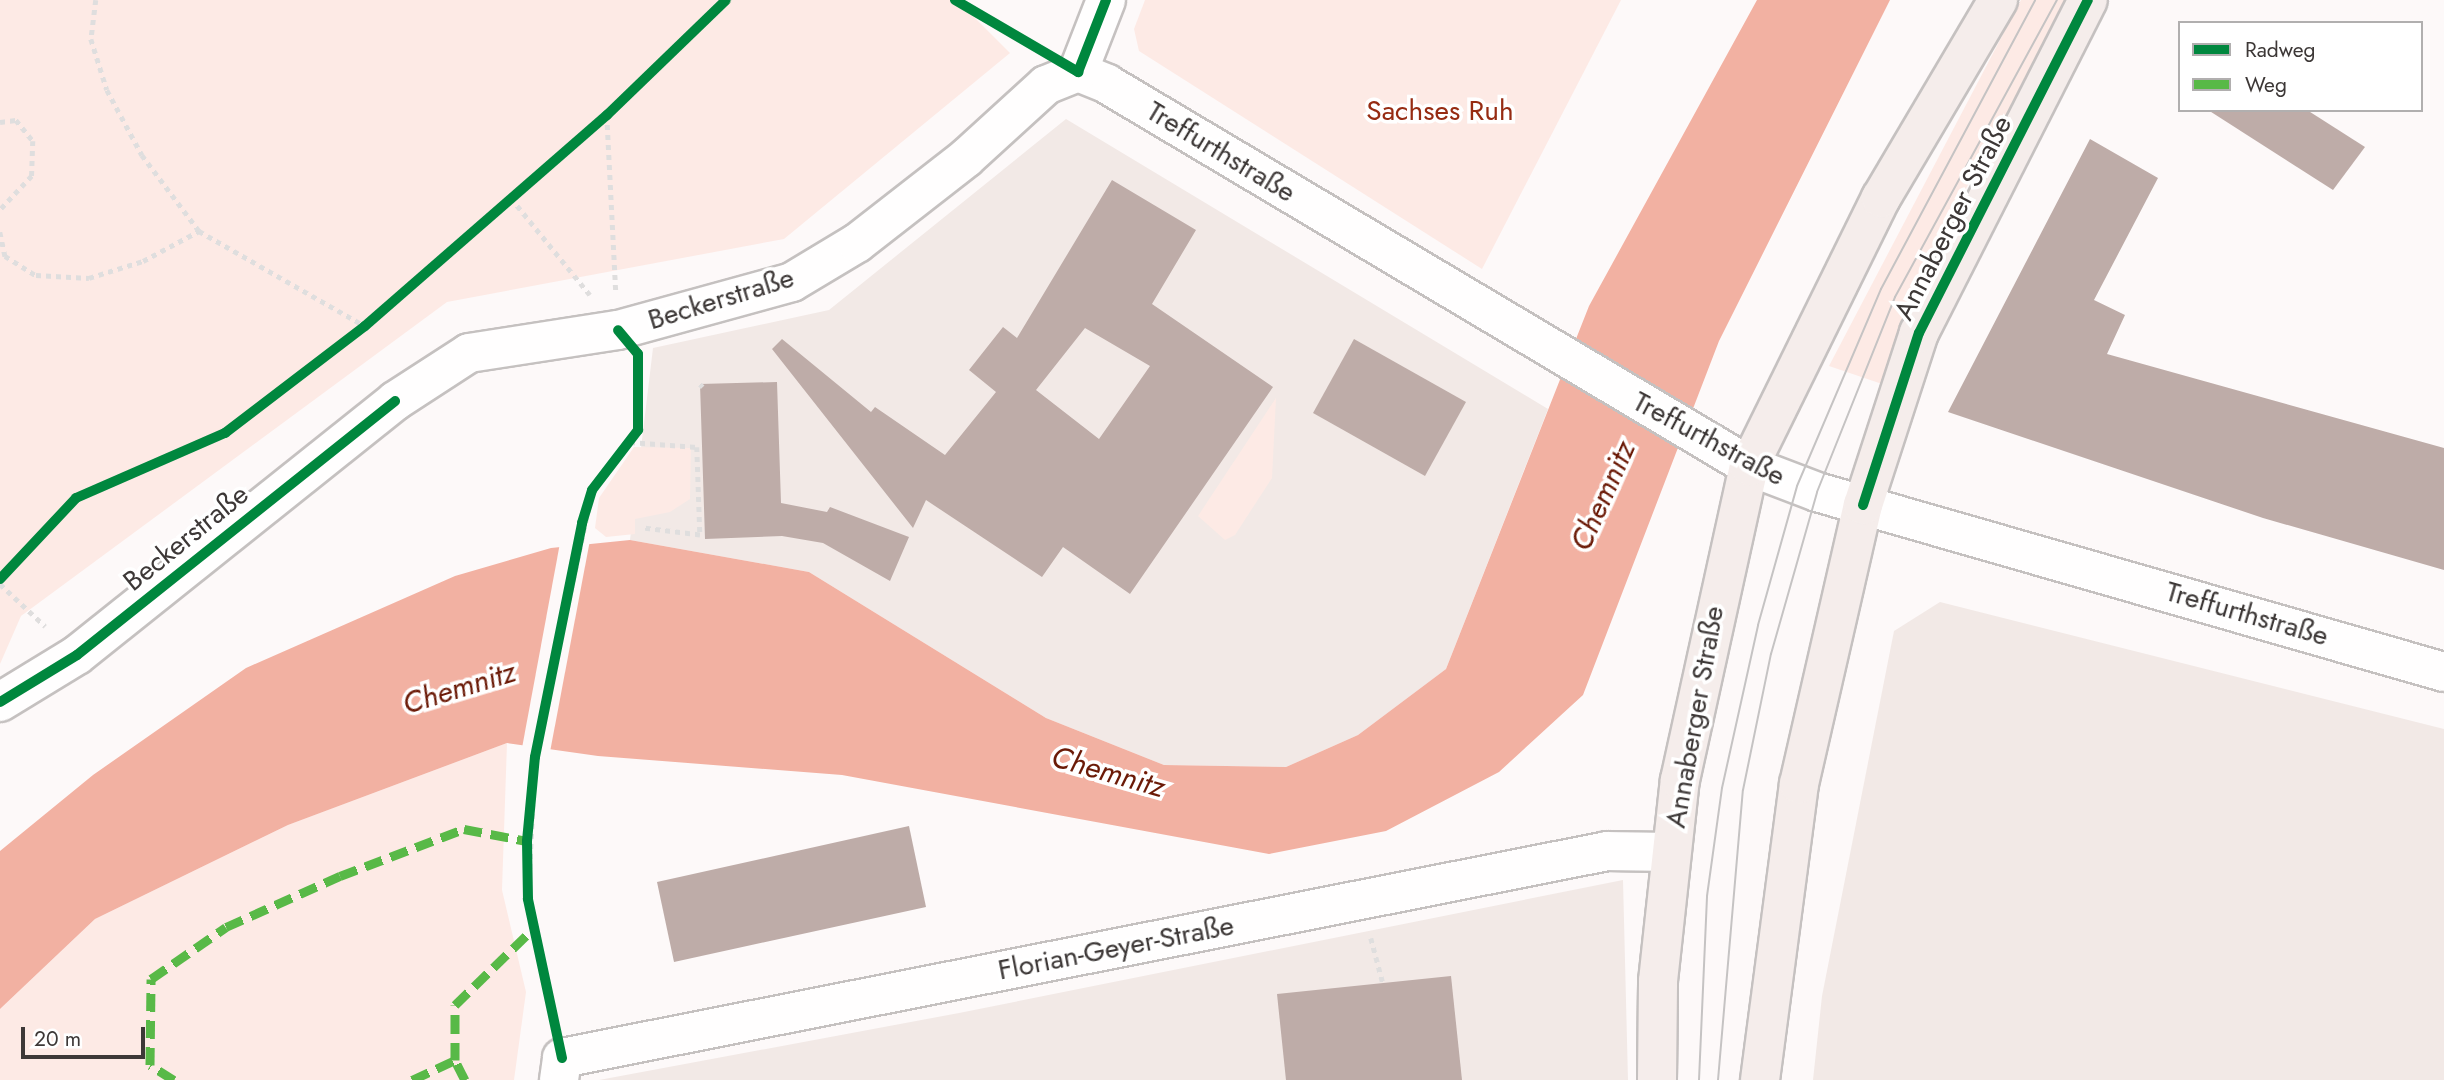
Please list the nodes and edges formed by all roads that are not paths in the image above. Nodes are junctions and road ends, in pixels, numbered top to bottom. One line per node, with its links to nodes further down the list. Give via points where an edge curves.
1 (1106, 0): 4 (street)
2 (1998, 0): 5 (main road, Annaberger Straße)
3 (2088, 0): 6 (main road, Annaberger Straße, via 1919,333)
4 (1078, 72): 5 (street, Treffurthstraße, via 1107,83); 8 (street, Beckerstraße, via 1046,85 966,158 857,243 793,282 618,330 470,353 395,401 77,655)
5 (1736, 459): 6 (street, Treffurthstraße); 9 (main road, Annaberger Straße)
6 (1863, 505): 7 (street, Treffurthstraße); 12 (main road, Annaberger Straße, via 1799,784)
7 (2444, 672)
8 (0, 702)
9 (1670, 852): 10 (street, Florian-Geyer-Straße, via 1607,851); 11 (main road, Annaberger Straße, via 1658,981)
10 (560, 1069)
11 (1657, 1080)
12 (1760, 1080)

